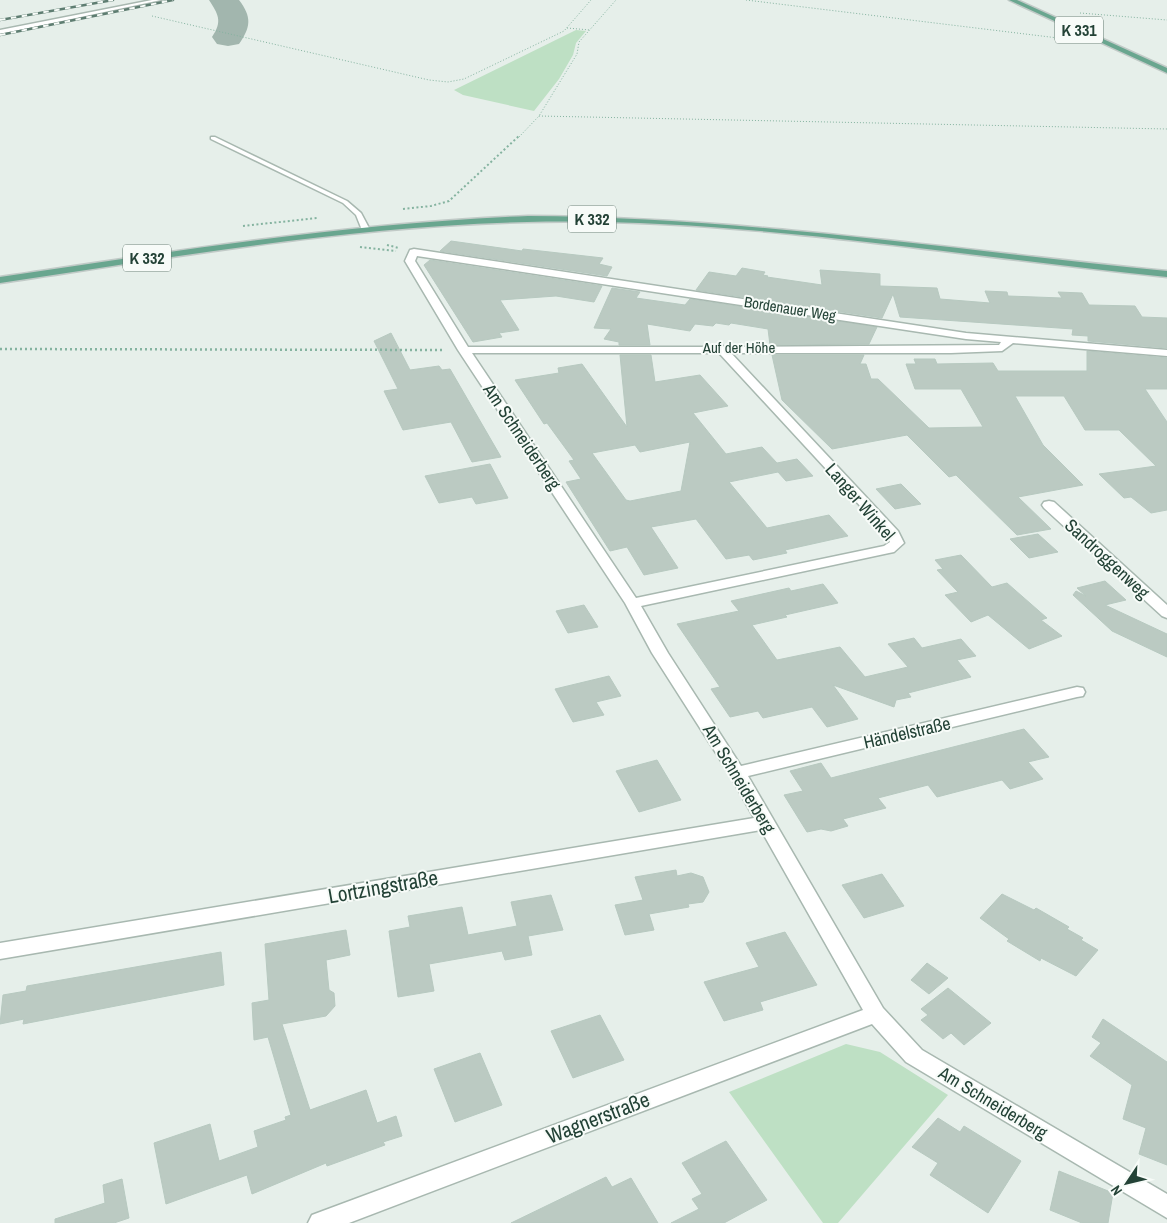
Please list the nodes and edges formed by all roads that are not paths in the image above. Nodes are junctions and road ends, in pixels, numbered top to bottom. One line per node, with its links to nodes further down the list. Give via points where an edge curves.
1 (159, 0): 3 (lane)
2 (1012, 0): 4 (main road, K 331)
3 (0, 32)
4 (1167, 71)
5 (213, 138): 6 (lane, via 345,202 359,214)
6 (365, 228): 8 (main road, K 332, via 523,219 684,222 819,234); 9 (main road, K 332)
7 (414, 252): 10 (street, Bordenauer Weg, via 966,336); 12 (street, Am Schneiderberg, via 410,261)
8 (1167, 274)
9 (0, 280)
10 (1011, 339): 11 (street, Auf der Höhe, via 1002,348 951,350); 13 (street, Bordenauer Weg)
11 (720, 348): 12 (street, Auf der Höhe); 15 (street, Langer Winkel, via 898,543 889,549)
12 (464, 350): 15 (street, Am Schneiderberg)
13 (1167, 353)
14 (1049, 504): 16 (street, Sandroggenweg)
15 (632, 603): 18 (street, Am Schneiderberg)
16 (1167, 612)
17 (1078, 692): 18 (street, Händelstraße)
18 (737, 773): 19 (street, Am Schneiderberg)
19 (766, 823): 20 (street, Lortzingstraße); 21 (street, Am Schneiderberg)
20 (0, 951)
21 (876, 1014): 22 (street, Am Schneiderberg, via 914,1056); 23 (street, Wagnerstraße)
22 (1167, 1207)
23 (320, 1223)

